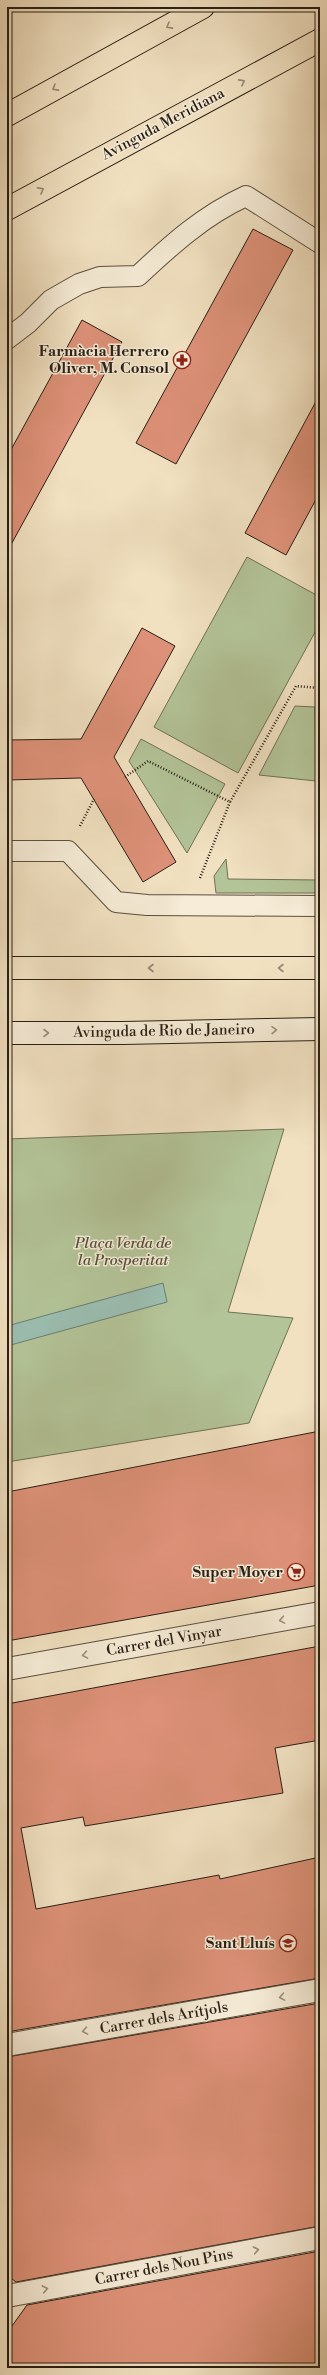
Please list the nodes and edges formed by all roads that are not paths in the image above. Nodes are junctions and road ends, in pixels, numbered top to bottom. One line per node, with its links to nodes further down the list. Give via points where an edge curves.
1 (203, 7): 3 (main road, one-way to 3)
2 (316, 43): 4 (main road, Avinguda Meridiana, one-way to 2)
3 (7, 115)
4 (7, 209)
5 (320, 243): 6 (lane, via 246,196 227,204 186,231 138,276 100,277 79,284 51,300)
6 (7, 339)
7 (7, 852): 8 (lane, via 68,851 116,902 189,906)
8 (320, 906)
9 (7, 968): 10 (main road, one-way to 9)
10 (320, 968)
11 (320, 1029): 12 (street, Avinguda de Rio de Janeiro, one-way to 11, via 124,1033)
12 (7, 1032)
13 (320, 1613): 14 (street, Carrer del Vinyar, one-way to 14)
14 (7, 1669)
15 (320, 1990): 16 (street, Carrer dels Arítjols, one-way to 16)
16 (7, 2045)
17 (320, 2238): 18 (street, Carrer dels Nou Pins, one-way to 17)
18 (7, 2296)

